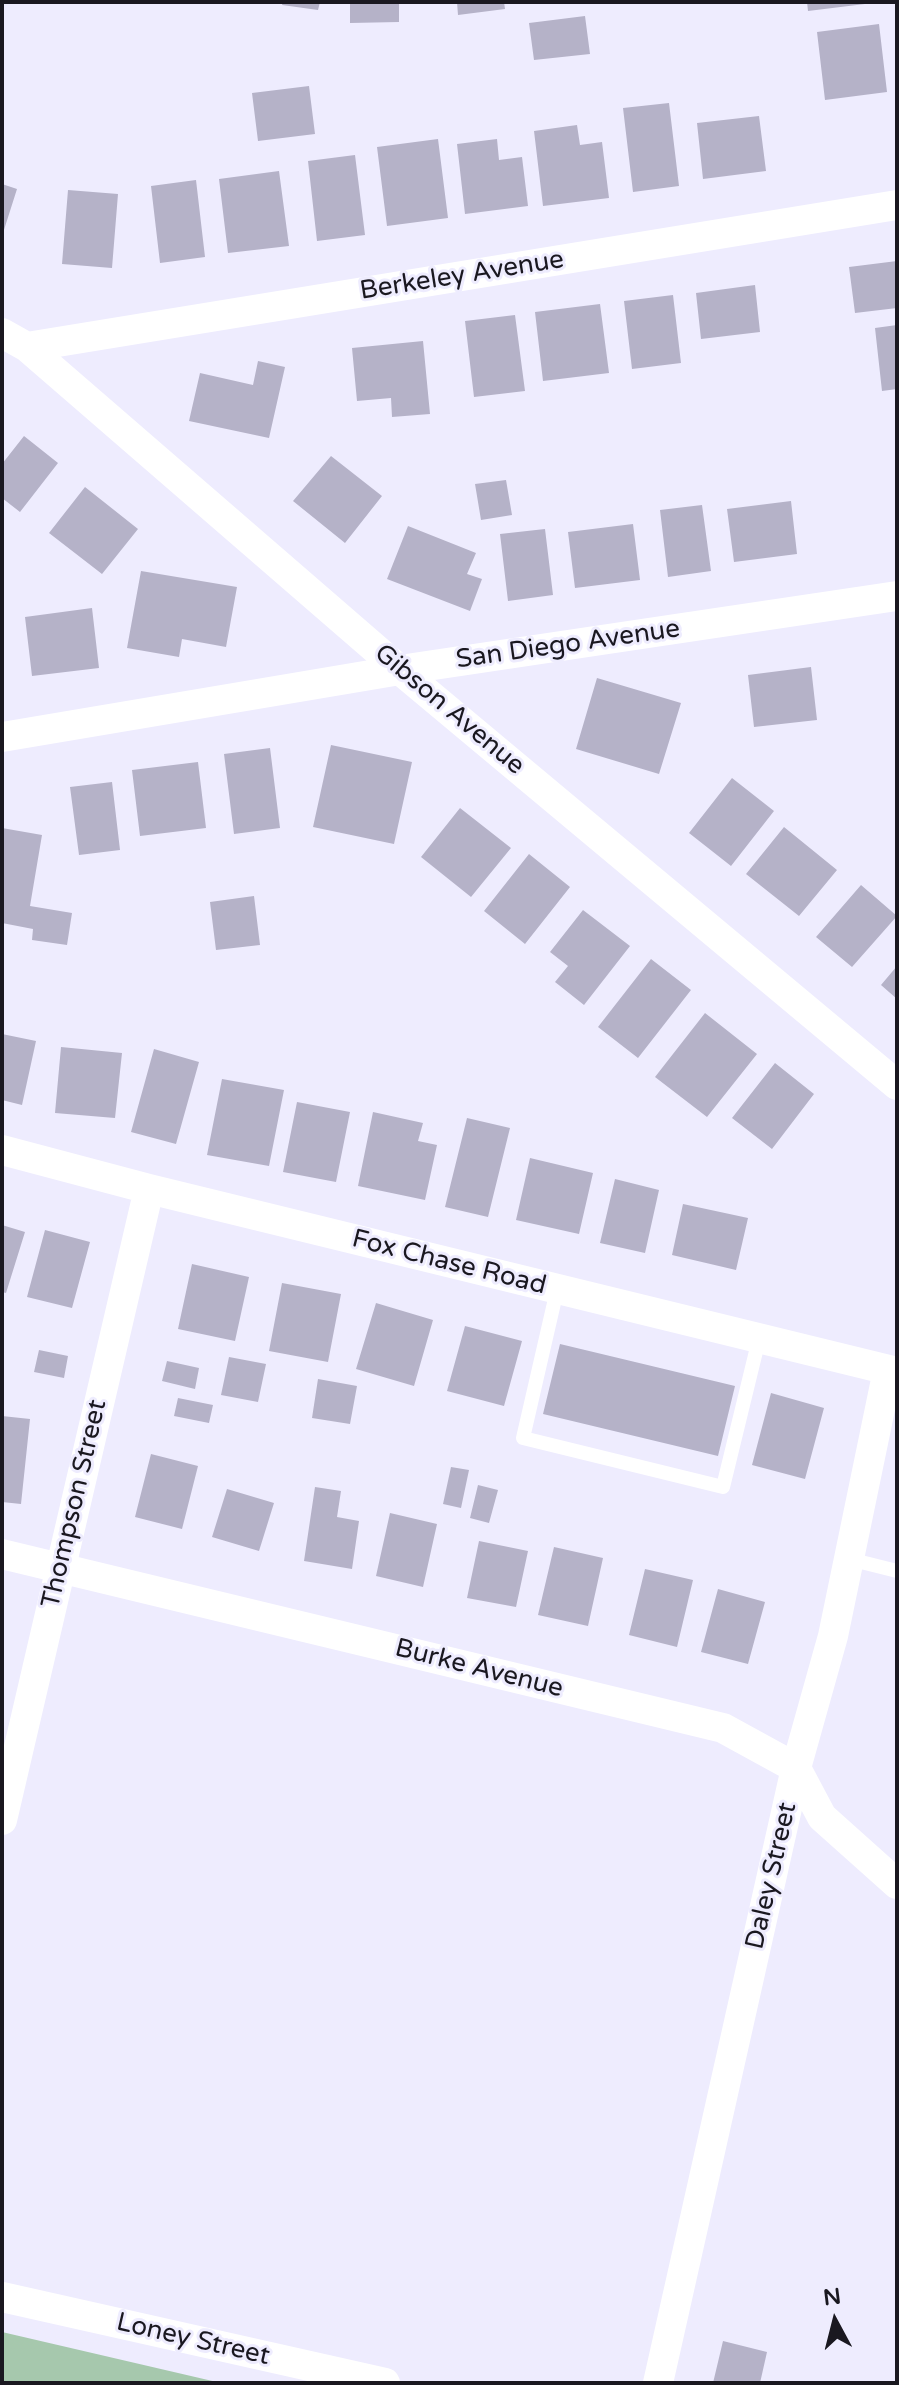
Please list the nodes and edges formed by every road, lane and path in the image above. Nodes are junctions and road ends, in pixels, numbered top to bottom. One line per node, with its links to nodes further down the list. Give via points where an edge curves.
1 (897, 205): 2 (street, Berkeley Avenue)
2 (14, 340): 4 (street, Gibson Avenue)
3 (897, 596): 4 (street, San Diego Avenue)
4 (400, 670): 5 (street, San Diego Avenue); 6 (street, Gibson Avenue)
5 (2, 737)
6 (897, 1085)
7 (2, 1150): 8 (street, Fox Chase Road)
8 (149, 1189): 9 (street, Fox Chase Road); 14 (street, Thompson Street)
9 (557, 1290): 10 (street, Fox Chase Road); 10 (lane, via 523,1438 723,1487)
10 (759, 1339): 11 (street, Fox Chase Road)
11 (893, 1371): 13 (street, Daley Street)
12 (2, 1554): 14 (street, Burke Avenue)
13 (849, 1559): 15 (lane); 16 (street, Daley Street)
14 (59, 1568): 16 (street, Burke Avenue, via 723,1728); 17 (street, Thompson Street)
15 (897, 1571)
16 (796, 1768): 18 (street, via 822,1817); 21 (street, Daley Street)
17 (2, 1820)
18 (897, 1884)
19 (2, 2297): 20 (street, Loney Street)
20 (385, 2383)
21 (658, 2383)

